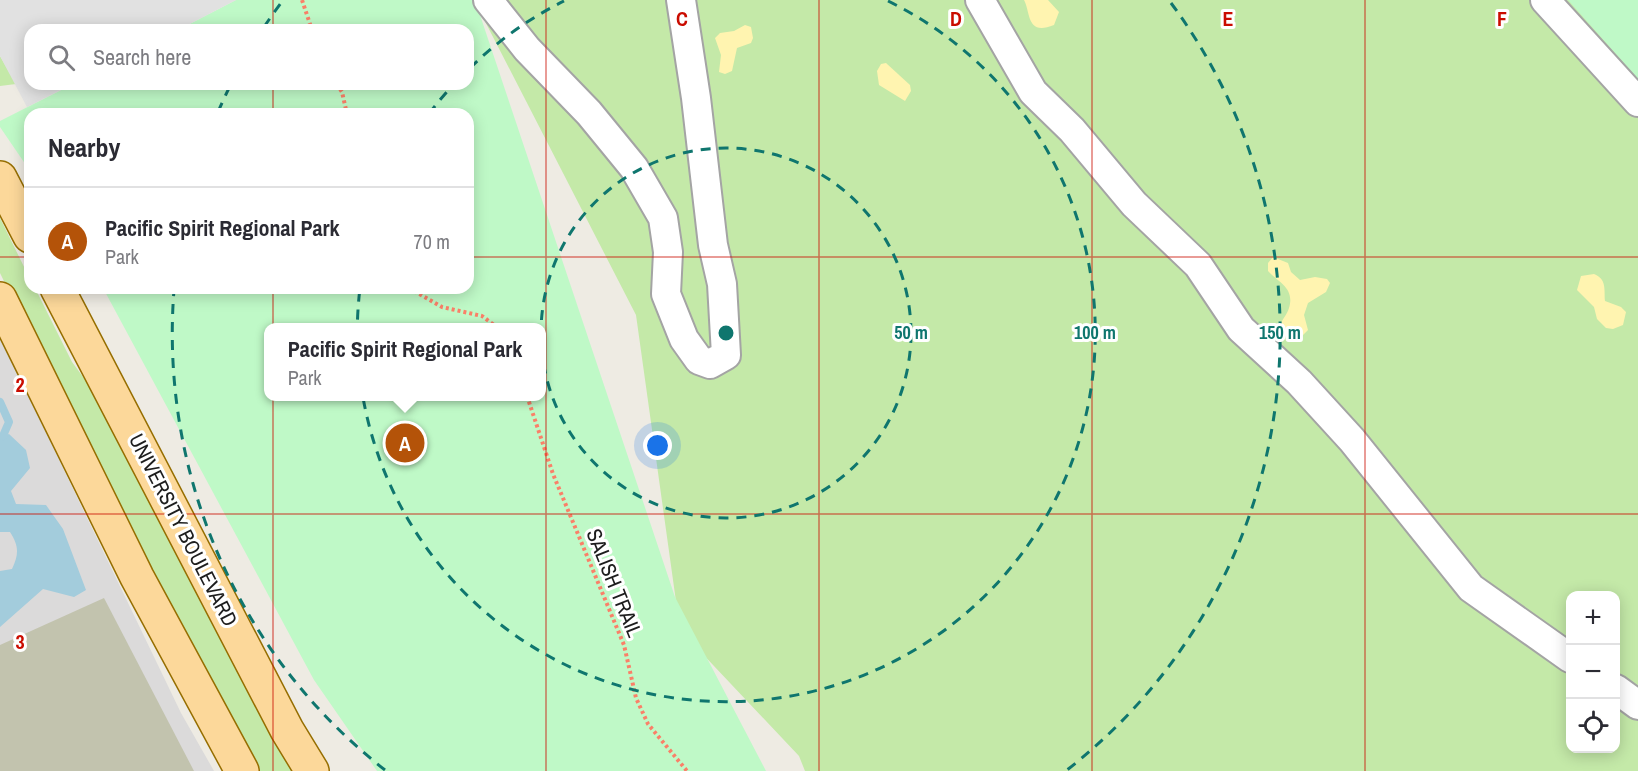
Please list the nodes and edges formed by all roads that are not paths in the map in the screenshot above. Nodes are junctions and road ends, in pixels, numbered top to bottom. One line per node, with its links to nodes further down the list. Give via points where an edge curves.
1 (488, 0): 2 (lane, via 634,168 663,218 668,252 666,294 684,339 699,360 710,364 726,355 722,284 713,245)
2 (681, 0)
3 (980, 0): 10 (lane, via 1033,92 1072,130 1134,204 1198,265 1241,329 1299,382 1352,440 1472,588)
4 (1545, 0): 5 (lane)
5 (1638, 102)
6 (0, 178): 7 (main road)
7 (24, 224)
8 (60, 294): 14 (main road, UNIVERSITY BOULEVARD)
9 (0, 299): 13 (main road, via 138,577)
10 (1566, 655)
11 (1620, 692): 12 (lane)
12 (1638, 705)
13 (242, 771)
14 (312, 771)

